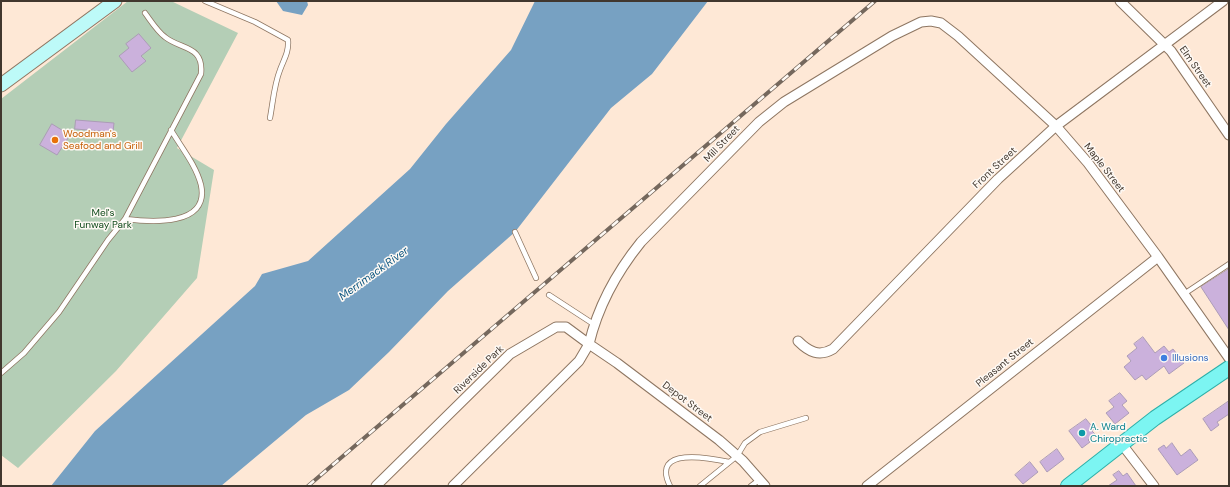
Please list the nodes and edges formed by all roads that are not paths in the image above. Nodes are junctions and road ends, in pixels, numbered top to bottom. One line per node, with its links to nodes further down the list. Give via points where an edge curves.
1 (115, 1): 8 (main road)
2 (205, 1): 9 (lane, via 288,40 287,57 275,86)
3 (1120, 1): 7 (street, Elm Street)
4 (1223, 1): 7 (street, Front Street)
5 (145, 13): 11 (lane, via 166,39 188,48 202,65 201,74)
6 (931, 21): 10 (street, Maple Street, via 942,23 958,36); 20 (street, Mill Street, via 921,22 892,36 784,102 759,122 641,242 616,277)
7 (1164, 45): 10 (street, Front Street); 12 (street, Elm Street, via 1171,51)
8 (1, 85)
9 (270, 118)
10 (1056, 126): 15 (street, Maple Street, via 1088,163); 21 (street, Front Street, via 998,179 833,349 818,354 810,352)
11 (172, 130): 13 (lane); 13 (lane, via 197,173 201,186 200,200 194,210 186,216 170,220)
12 (1229, 135)
13 (125, 219): 25 (lane, via 58,312 24,353)
14 (515, 232): 17 (lane)
15 (1158, 257): 18 (street, Maple Street); 36 (street, Pleasant Street)
16 (1229, 264): 18 (lane)
17 (536, 278)
18 (1184, 294): 23 (street, Maple Street)
19 (549, 295): 20 (lane)
20 (595, 325): 22 (street, Mill Street)
21 (798, 341)
22 (589, 344): 28 (street, Depot Street, via 714,435); 31 (street, Riverside Park, via 566,327 556,327 510,354); 32 (street, via 579,360)
23 (1229, 358)
24 (1229, 368): 27 (main road, via 1194,390)
25 (1, 373)
26 (806, 418): 28 (lane, via 760,432 746,443)
27 (1121, 444): 37 (main road); 38 (street)
28 (737, 456): 29 (lane); 30 (street, Depot Street)
29 (729, 462): 33 (lane, via 682,457 672,460 667,471); 34 (lane)
30 (762, 483): 35 (lane)
31 (376, 486)
32 (453, 486)
33 (670, 486)
34 (700, 486)
35 (751, 486)
36 (867, 486)
37 (1068, 486)
38 (1154, 486)

